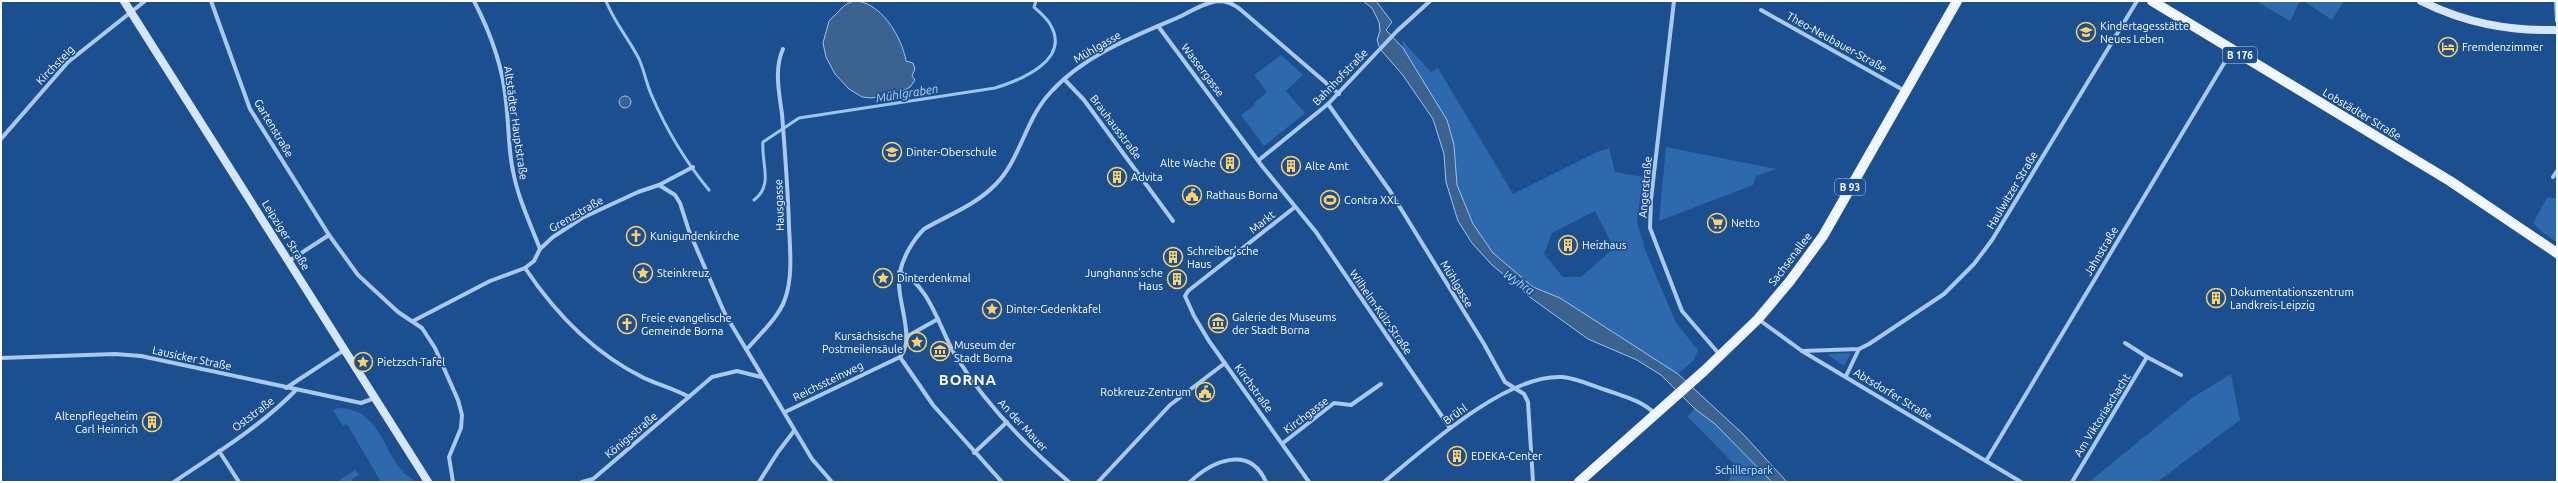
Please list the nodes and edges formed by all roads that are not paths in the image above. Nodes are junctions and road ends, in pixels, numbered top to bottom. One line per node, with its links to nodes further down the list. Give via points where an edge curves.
1 (124, 1): 13 (street, Leipziger Straße)
2 (145, 1): 13 (street)
3 (211, 1): 31 (street, Gartenstraße, via 250,109)
4 (474, 1): 32 (street, Altstädter Hauptstraße, via 487,27 500,65 514,176)
5 (1430, 1): 21 (street, Bahnhofstraße, via 1397,30)
6 (1674, 1): 47 (street, Angerstraße, via 1650,205 1650,228 1682,311)
7 (1957, 1): 20 (main road, Sachsenallee / B 93)
8 (2137, 1): 45 (street, Haulwitzer Straße, via 1992,240 1974,264 1936,301)
9 (2152, 1): 18 (main road, Lobstädter Straße / B 176)
10 (2421, 1): 16 (street, via 2479,24 2514,30)
11 (2556, 1): 14 (street)
12 (1761, 10): 20 (street, Theo-Neubauer-Straße)
13 (130, 12): 23 (street, Kirchsteig, via 68,62); 34 (street, Leipziger Straße)
14 (2557, 21)
15 (1158, 26): 19 (street, Mühlgasse, via 1086,62); 21 (street, Mühlgasse, via 1210,3 1227,2 1241,10); 24 (street, Wassergasse)
16 (2557, 30)
17 (783, 49): 44 (street, Hausgasse, via 779,59 790,248 786,299)
18 (2232, 50): 33 (main road, Lobstädter Straße / B 176, via 2450,181); 69 (street, Jahnstraße)
19 (1064, 79): 30 (street, Brauhausstraße, via 1084,100); 36 (street, Mühlgasse, via 1034,114 1004,175 982,197 924,229 909,249)
20 (1905, 91): 39 (main road, Sachsenallee / B 93, via 1823,236)
21 (1339, 94): 22 (street, Bahnhofstraße)
22 (1328, 104): 24 (street, Bahnhofstraße); 57 (street, Mühlgasse, via 1390,191 1505,382)
23 (1, 139)
24 (1259, 160): 29 (street)
25 (693, 167): 28 (street, Grenzstraße)
26 (2557, 171): 27 (street)
27 (2553, 177)
28 (659, 185): 32 (street, Grenzstraße, via 582,218); 44 (street, via 675,195 680,202 722,308)
29 (1295, 207): 37 (street, Markt, via 1188,291 1185,296); 64 (street, Wilhelm-Külz-Straße, via 1316,232)
30 (1173, 221)
31 (329, 235): 34 (street); 40 (street, Gartenstraße, via 350,266 369,286 398,312)
32 (540, 248): 35 (street, Grenzstraße, via 534,261)
33 (2557, 253)
34 (289, 261): 43 (street, Leipziger Straße)
35 (525, 268): 40 (street, Grenzstraße, via 490,282); 59 (street, via 562,315 613,360 645,379)
36 (899, 272): 38 (street, An der Mauer, via 912,279); 41 (street)
37 (1187, 303): 51 (street, Kirchstraße)
38 (938, 319): 41 (street); 63 (street, An der Mauer, via 954,354)
39 (1758, 319): 46 (street, Abtsdorfer Straße); 47 (main road, Sachsenallee / B 93)
40 (413, 321): 74 (street, Gartenstraße, via 422,328 435,348 461,409 461,428 449,457)
41 (906, 337): 48 (street, via 907,346)
42 (2125, 343): 49 (street)
43 (345, 349): 56 (street); 60 (street, Leipziger Straße)
44 (746, 349): 54 (street, via 758,367)
45 (1859, 349): 46 (street, Haulwitzer Straße); 53 (street)
46 (1802, 351): 53 (street, Abtsdorfer Straße)
47 (1720, 355): 62 (main road, Sachsenallee / B 93)
48 (900, 357): 61 (street, Reichssteinweg); 68 (street, via 933,405)
49 (2147, 357): 52 (street); 87 (street, Am Viktoriaschacht)
50 (1, 358): 56 (street, Lausicker Straße, via 115,354 141,356)
51 (1225, 363): 66 (street, Kirchstraße); 70 (street, via 1170,405)
52 (2181, 375)
53 (1846, 376): 69 (street, Abtsdorfer Straße)
54 (761, 377): 59 (street, Königsstraße, via 737,371 723,373 712,377); 61 (street)
55 (1381, 384): 66 (street, Kirchgasse, via 1351,405 1334,403)
56 (286, 388): 58 (street, Lausicker Straße)
57 (1516, 388): 62 (street, Brühl, via 1563,377 1648,406); 64 (street, Brühl); 84 (street, Mühlgasse, via 1524,394 1528,402)
58 (296, 390): 60 (street, Lausicker Straße, via 361,403); 67 (street, Oststraße)
59 (689, 397): 75 (street, Königsstraße, via 606,468)
60 (376, 398): 73 (street, Leipziger Straße)
61 (785, 412): 65 (street)
62 (1656, 415): 85 (main road, Sachsenallee / B 93)
63 (1007, 422): 68 (street); 79 (street, An der Mauer, via 1028,446)
64 (1450, 428): 83 (street, Brühl)
65 (794, 431): 76 (street); 77 (street, via 812,459)
66 (1283, 443): 82 (street, Kirchstraße)
67 (219, 451): 71 (street, Oststraße); 72 (street)
68 (974, 453): 78 (street)
69 (1986, 461): 86 (street, Abtsdorfer Straße)
70 (1101, 481)
71 (174, 482)
72 (239, 482)
73 (428, 482)
74 (453, 482)
75 (582, 482)
76 (759, 482)
77 (832, 482)
78 (1002, 482)
79 (1069, 482)
80 (1190, 482): 81 (street, via 1214,465 1241,458 1258,468)
81 (1266, 482)
82 (1309, 482)
83 (1384, 482)
84 (1533, 482)
85 (1579, 482)
86 (2020, 482)
87 (2072, 482)

